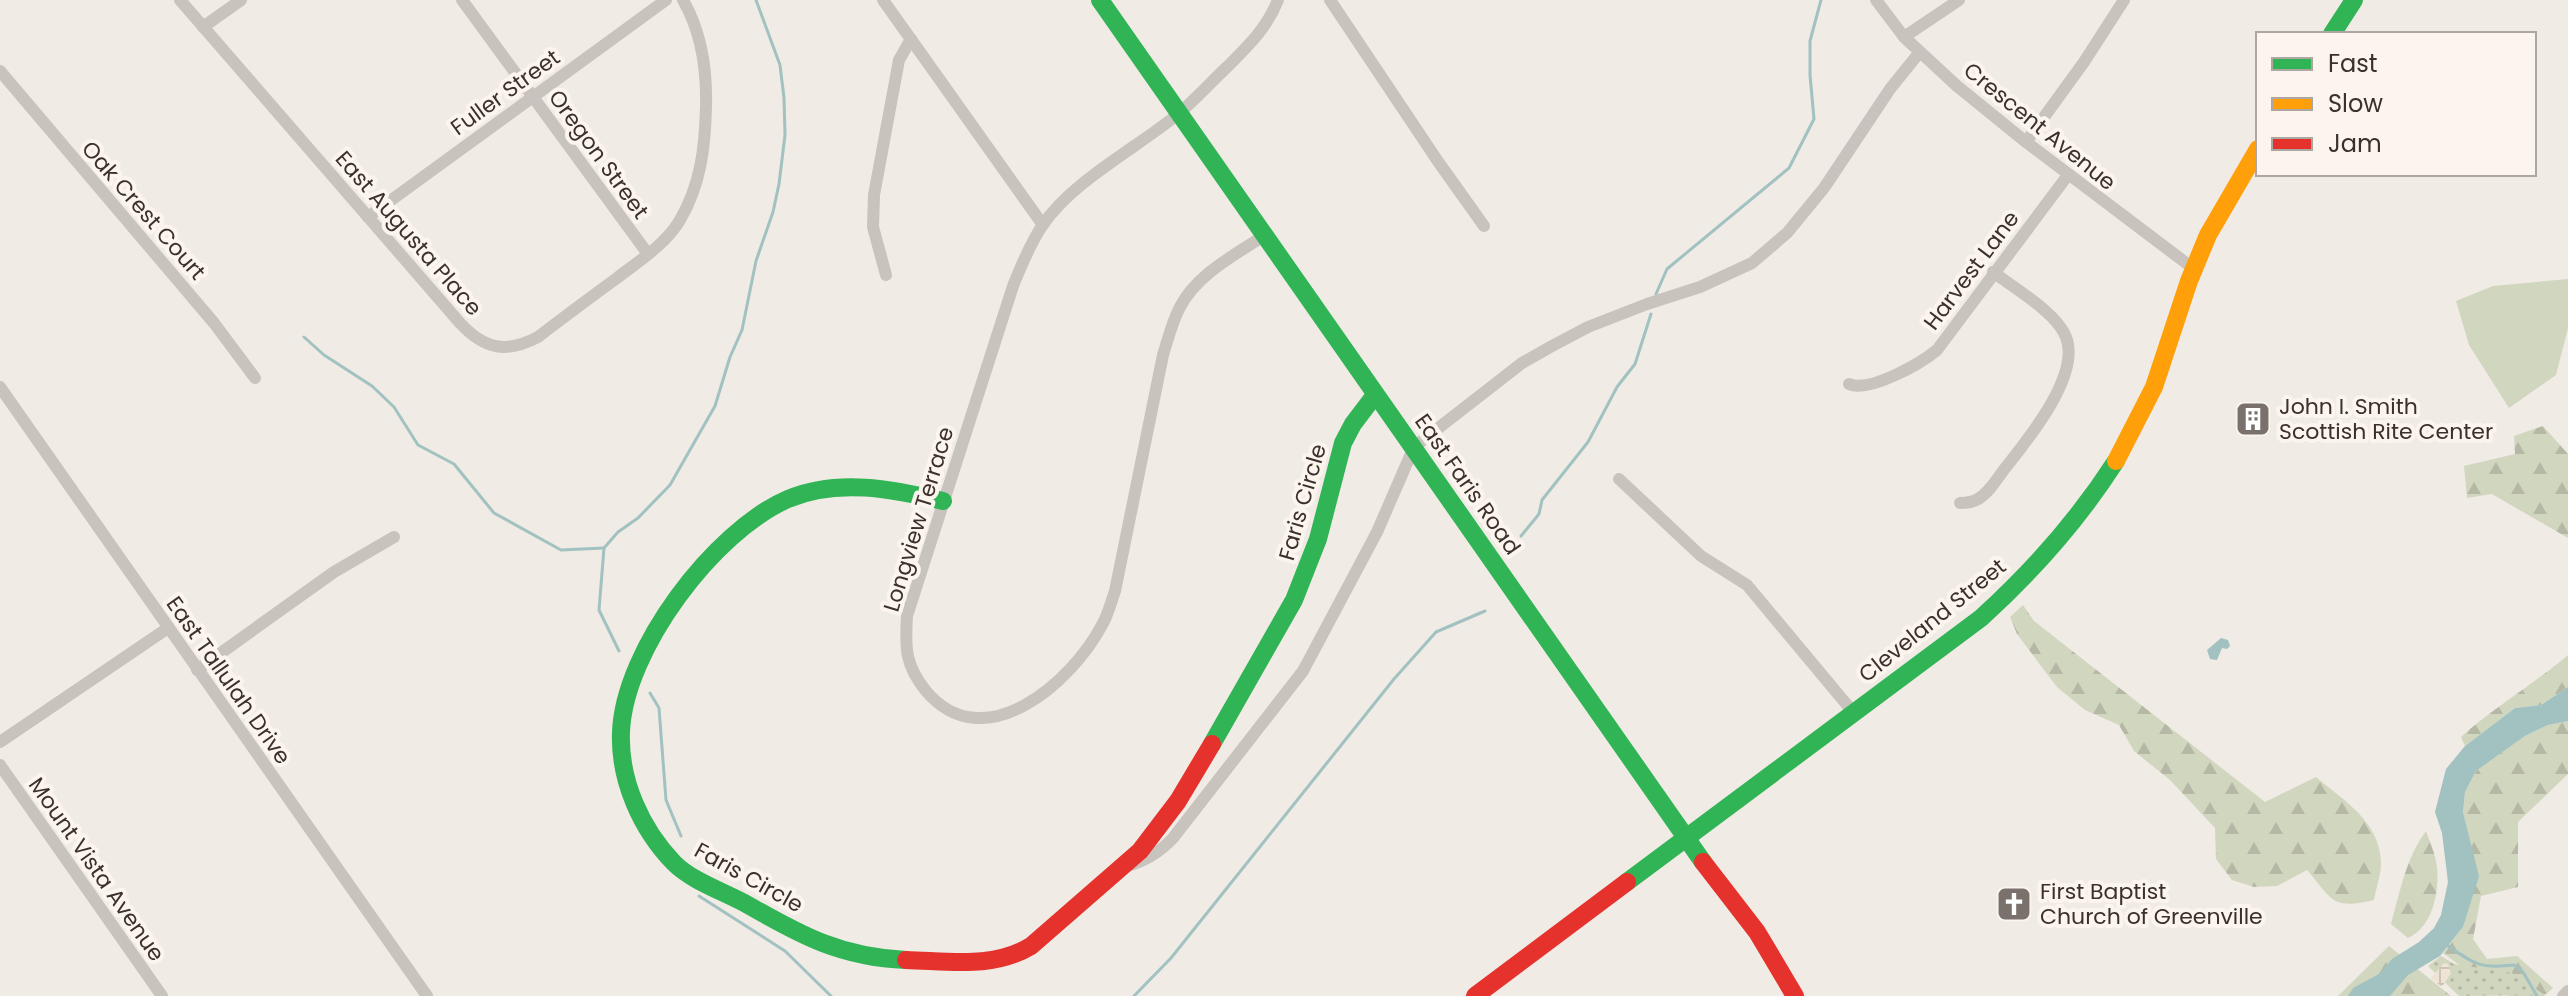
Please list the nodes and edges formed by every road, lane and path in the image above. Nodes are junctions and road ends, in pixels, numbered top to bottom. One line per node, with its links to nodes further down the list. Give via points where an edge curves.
1 (180, 0): 14 (street, East Augusta Place)
2 (241, 0): 14 (street)
3 (462, 0): 20 (street, Oregon Street)
4 (666, 0): 20 (street, Fuller Street)
5 (683, 0): 29 (street, East Augusta Place, via 703,53 702,165 680,221)
6 (883, 0): 17 (street)
7 (1100, 0): 21 (street, East Faris Road)
8 (1278, 0): 21 (street, Longview Terrace, via 1253,41)
9 (1330, 0): 27 (street)
10 (1876, 0): 16 (street, Crescent Avenue)
11 (1959, 0): 16 (street)
12 (2124, 0): 22 (street)
13 (2354, 0): 15 (street)
14 (203, 27): 25 (street, East Augusta Place)
15 (2333, 32)
16 (1904, 37): 18 (street, Crescent Avenue)
17 (911, 39): 26 (street); 32 (street, via 899,60 873,204 873,227)
18 (1919, 53): 22 (street, Crescent Avenue); 37 (street, via 1824,188 1787,233 1752,263 1552,346)
19 (0, 71): 33 (street, Oak Crest Court)
20 (532, 97): 25 (street, Fuller Street); 29 (street, Oregon Street)
21 (1179, 113): 26 (street, Longview Terrace, via 1105,167); 28 (street, East Faris Road)
22 (2026, 142): 24 (street, Crescent Avenue)
23 (2256, 152): 30 (street, Cleveland Street, via 2231,190)
24 (2068, 175): 30 (street, Crescent Avenue); 31 (street, Harvest Lane)
25 (368, 217): 29 (street, East Augusta Place, via 473,337 503,347 538,337)
26 (1043, 225): 39 (street, Longview Terrace, via 1013,286)
27 (1484, 226)
28 (1265, 235): 36 (street, East Faris Road); 39 (street, Longview Terrace, via 1209,274 1174,320 1115,591 1103,624 1069,670 1041,695 1004,715 977,718 950,710 934,700 907,661 907,616)
29 (648, 254)
30 (2194, 269): 44 (street, Cleveland Street, via 2155,385 2128,442 2062,538 1981,618)
31 (1993, 272): 34 (street, Harvest Lane, via 1929,356 1873,385); 40 (street, via 2060,327 2068,345 2068,364 2030,436 1987,492)
32 (886, 275)
33 (255, 378)
34 (1849, 384)
35 (0, 387): 42 (street, East Tallulah Drive)
36 (1375, 395): 37 (street, East Faris Road); 48 (street, Faris Circle, via 1351,426 1317,544 1276,636 1192,777 1152,837)
37 (1414, 447): 47 (street, East Faris Road); 48 (street, Faris Circle, via 1377,532 1303,671 1173,838 1142,862)
38 (1619, 479): 44 (street, via 1701,556 1747,585)
39 (943, 501): 48 (street, Faris Circle, via 882,487 824,490 771,508 726,542 665,617 632,681 619,743 632,797 657,841 682,870 797,932 859,956 1007,959 1034,943)
40 (1960, 503)
41 (394, 537): 43 (street, via 334,572)
42 (168, 628): 43 (street, East Tallulah Drive); 45 (street)
43 (197, 670): 51 (street, East Tallulah Drive)
44 (1853, 712): 47 (street, Cleveland Street)
45 (0, 742)
46 (0, 765): 50 (street, Mount Vista Avenue)
47 (1686, 839): 52 (street, Cleveland Street); 53 (street, East Faris Road, via 1757,932)
48 (1124, 867)
49 (2568, 991): 54 (street)
50 (162, 996)
51 (427, 996)
52 (1475, 996)
53 (1795, 996)
54 (2563, 996)

